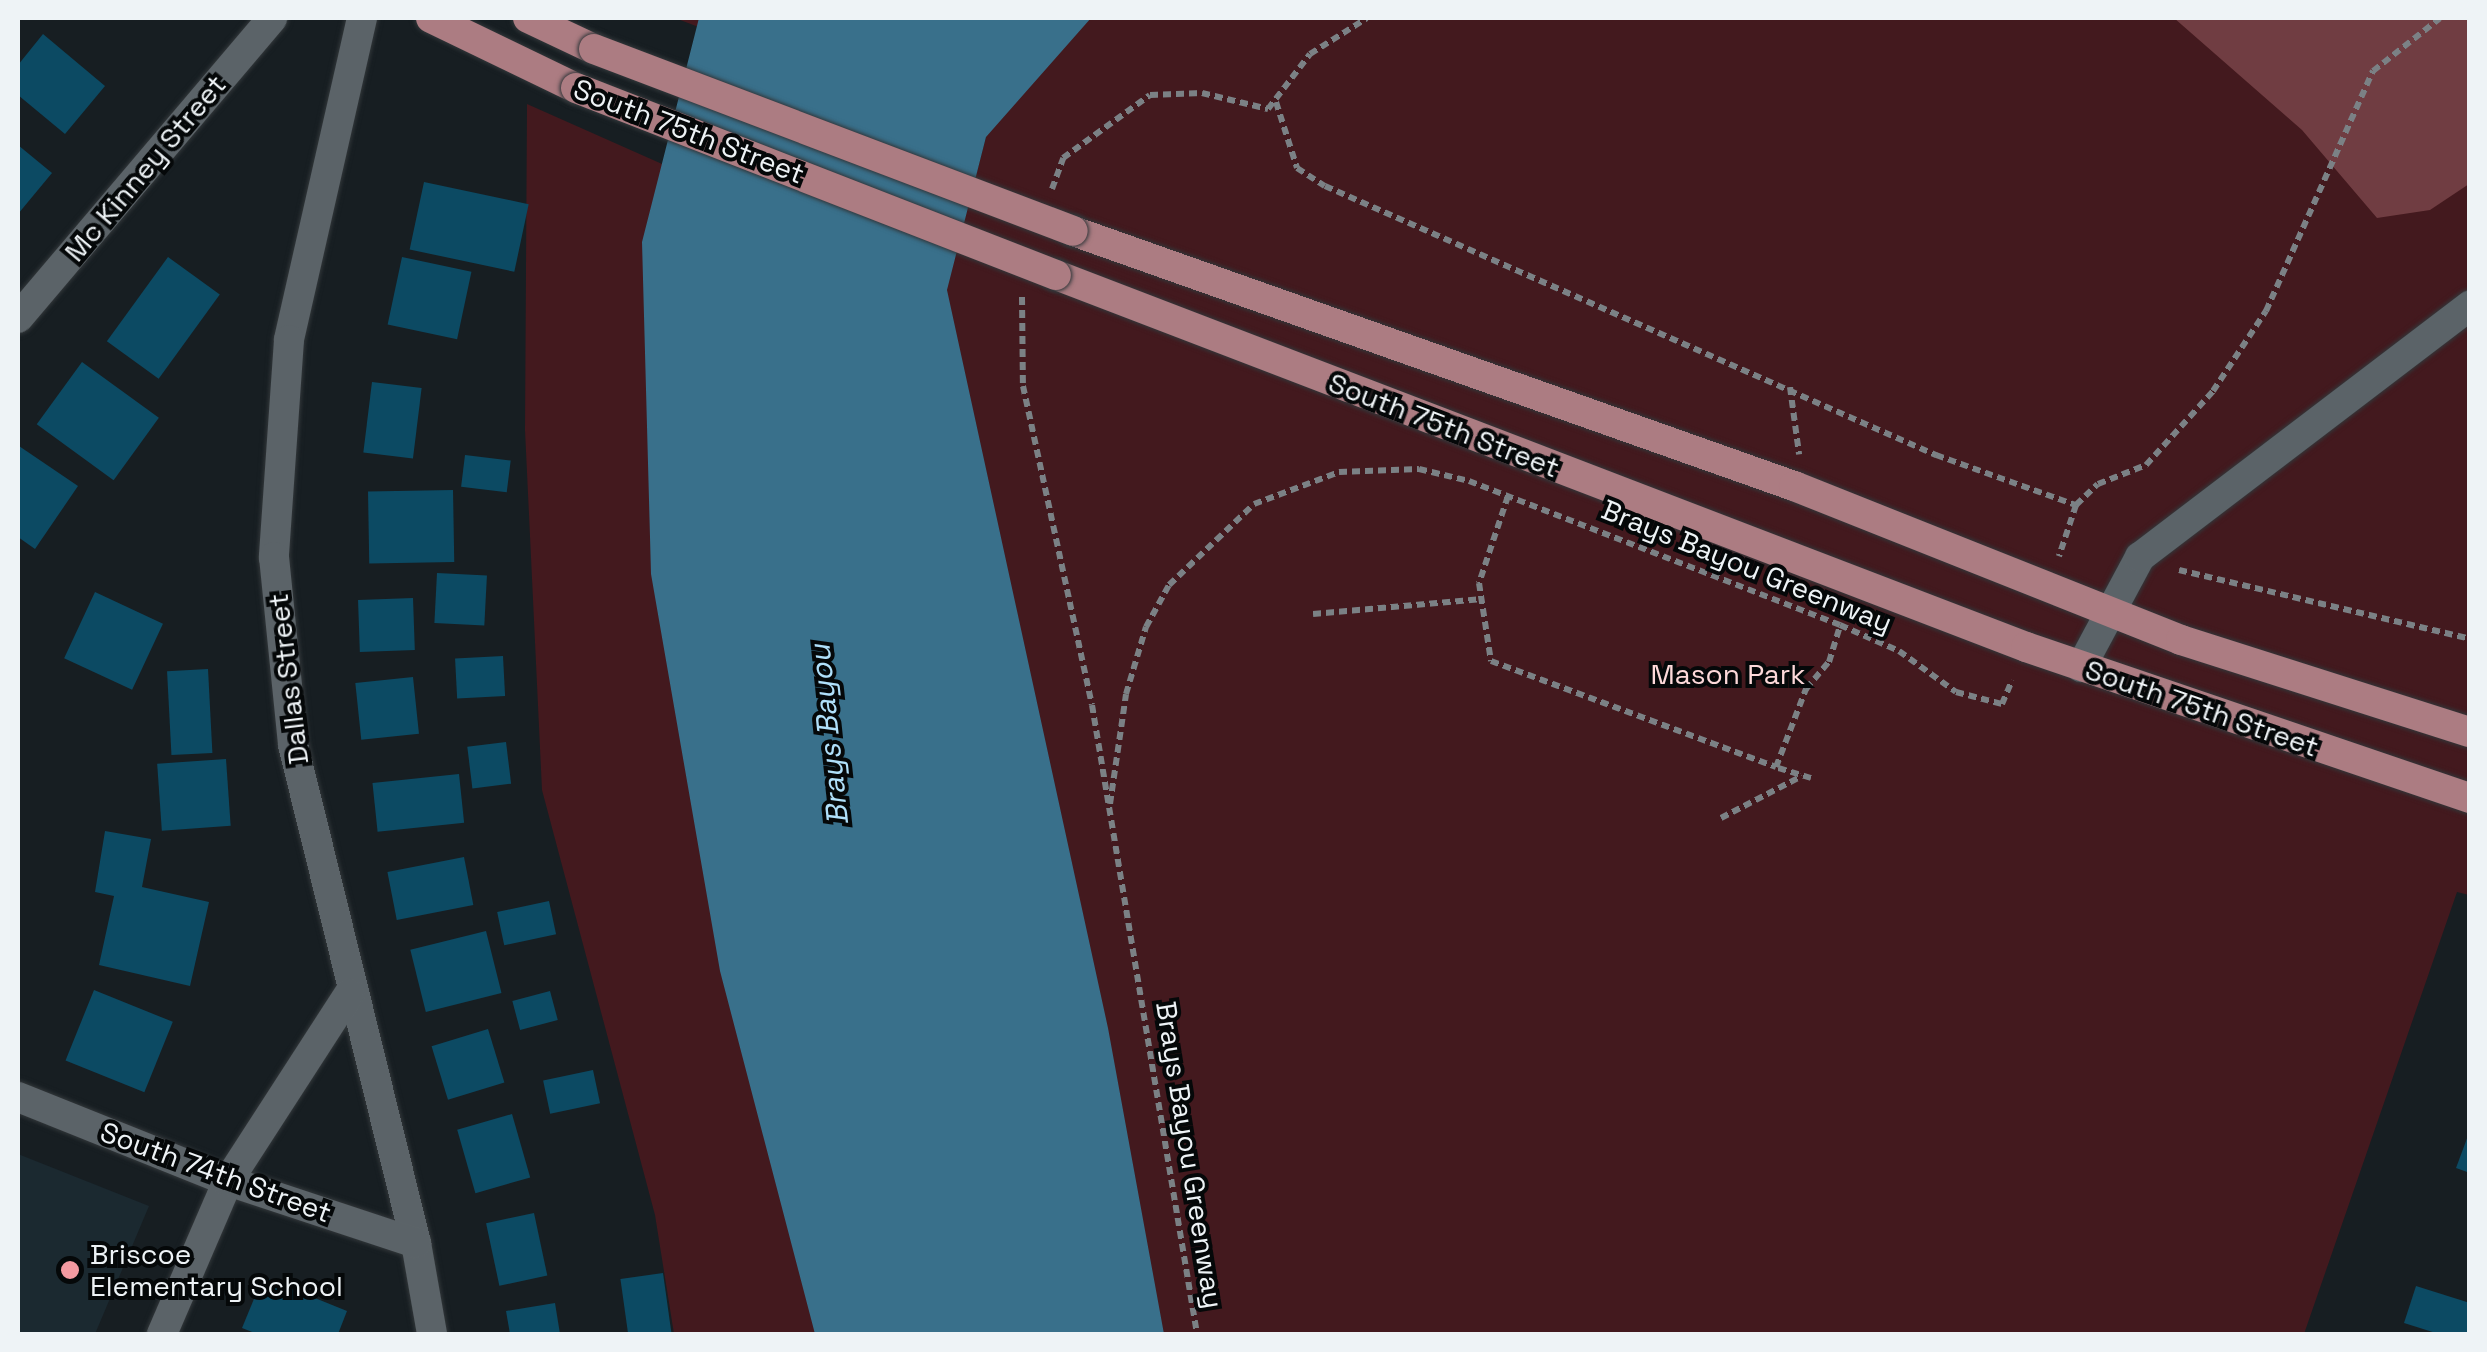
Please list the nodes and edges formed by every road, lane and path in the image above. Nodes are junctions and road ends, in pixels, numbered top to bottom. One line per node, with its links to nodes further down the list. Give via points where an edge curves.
1 (272, 18): 11 (street, Mc Kinney Street)
2 (362, 18): 30 (street, Dallas Street, via 289,340 274,557 293,746)
3 (431, 18): 23 (main road, South 75th Street, bridge, via 576,88)
4 (528, 18): 13 (main road, South 75th Street, bridge, via 1073,231)
5 (1366, 18): 7 (path, via 1310,54)
6 (2440, 18): 15 (path, via 2373,71 2266,310 2214,391 2146,465 2098,484)
7 (1276, 102): 8 (path, via 1256,110 1202,93 1150,95 1063,158); 12 (path, via 1283,142 1297,168 1326,186)
8 (1046, 206)
9 (1025, 284): 28 (path, Brays Bayou Greenway, via 1024,386)
10 (2470, 306): 17 (street)
11 (18, 318)
12 (1789, 386): 13 (path, via 1800,452); 15 (path, via 1936,455)
13 (1794, 486): 19 (main road, South 75th Street)
14 (1508, 496): 18 (path, via 1481,572); 21 (path, Brays Bayou Greenway); 28 (path, Brays Bayou Greenway, via 1419,469 1383,469 1339,472 1254,504 1169,585 1146,626 1126,694)
15 (2076, 505): 16 (path)
16 (2060, 552)
17 (2140, 557): 19 (street); 22 (path)
18 (1482, 599): 20 (path); 26 (path, via 1491,661)
19 (2106, 610): 23 (street); 25 (main road, South 75th Street)
20 (1312, 614)
21 (1840, 625): 24 (path, Brays Bayou Greenway, via 1899,651 1956,692 2002,704); 26 (path, via 1829,662 1806,689)
22 (2470, 640)
23 (2081, 667): 27 (main road, South 75th Street)
24 (2013, 677)
25 (2470, 732)
26 (1776, 767): 29 (path, via 1807,777)
27 (2470, 798)
28 (1110, 804): 36 (path, Brays Bayou Greenway)
29 (1721, 818)
30 (350, 994): 32 (street); 33 (street, Dallas Street)
31 (18, 1096): 32 (street, South 74th Street)
32 (228, 1181): 33 (street, South 74th Street); 34 (street)
33 (416, 1243): 35 (street, Dallas Street)
34 (162, 1334)
35 (432, 1334)
36 (1197, 1334)

